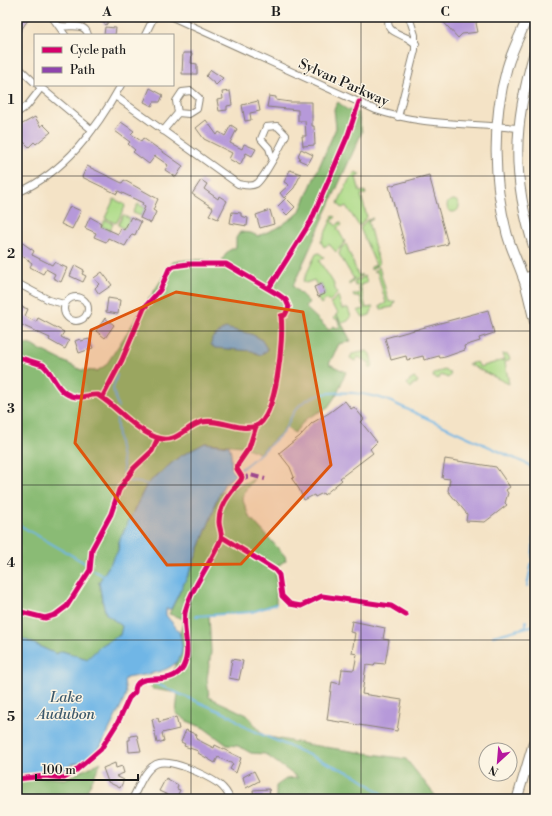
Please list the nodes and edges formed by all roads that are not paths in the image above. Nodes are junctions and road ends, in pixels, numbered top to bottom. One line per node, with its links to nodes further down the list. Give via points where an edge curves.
1 (52, 17): 7 (street)
2 (154, 17): 10 (street)
3 (172, 17): 20 (street, Sylvan Parkway, via 376,110)
4 (389, 17): 11 (street, via 390,30)
5 (409, 17): 11 (street)
6 (528, 17): 21 (main road, via 508,66)
7 (60, 26): 8 (street); 9 (street, via 82,27)
8 (64, 34)
9 (88, 34)
10 (146, 34)
11 (416, 44): 20 (street)
12 (535, 50): 22 (main road)
13 (17, 66): 14 (street)
14 (34, 82)
15 (120, 86): 17 (street)
16 (40, 87): 18 (street, via 27,106); 23 (street)
17 (115, 96): 23 (street); 24 (street)
18 (17, 113)
19 (178, 113): 24 (street)
20 (398, 117): 21 (street, Sylvan Parkway)
21 (497, 126): 22 (street, Sylvan Parkway); 29 (main road, via 502,214)
22 (517, 128): 27 (main road, via 521,198)
23 (92, 130): 26 (street, via 72,155 51,175)
24 (163, 131): 25 (street, via 238,184 256,184)
25 (272, 158): 25 (street, via 286,135 277,126 266,127 261,138 269,148)
26 (17, 193)
27 (535, 251)
28 (535, 275): 29 (main road)
29 (523, 278): 32 (main road)
30 (17, 283): 31 (street, via 49,300)
31 (64, 304): 31 (street, via 65,315 71,320 82,319 88,313 86,301 78,297 70,297)
32 (535, 324)
33 (535, 738): 36 (main road)
34 (132, 799): 35 (street, via 150,768 170,762 219,784)
35 (230, 799)
36 (517, 799)

